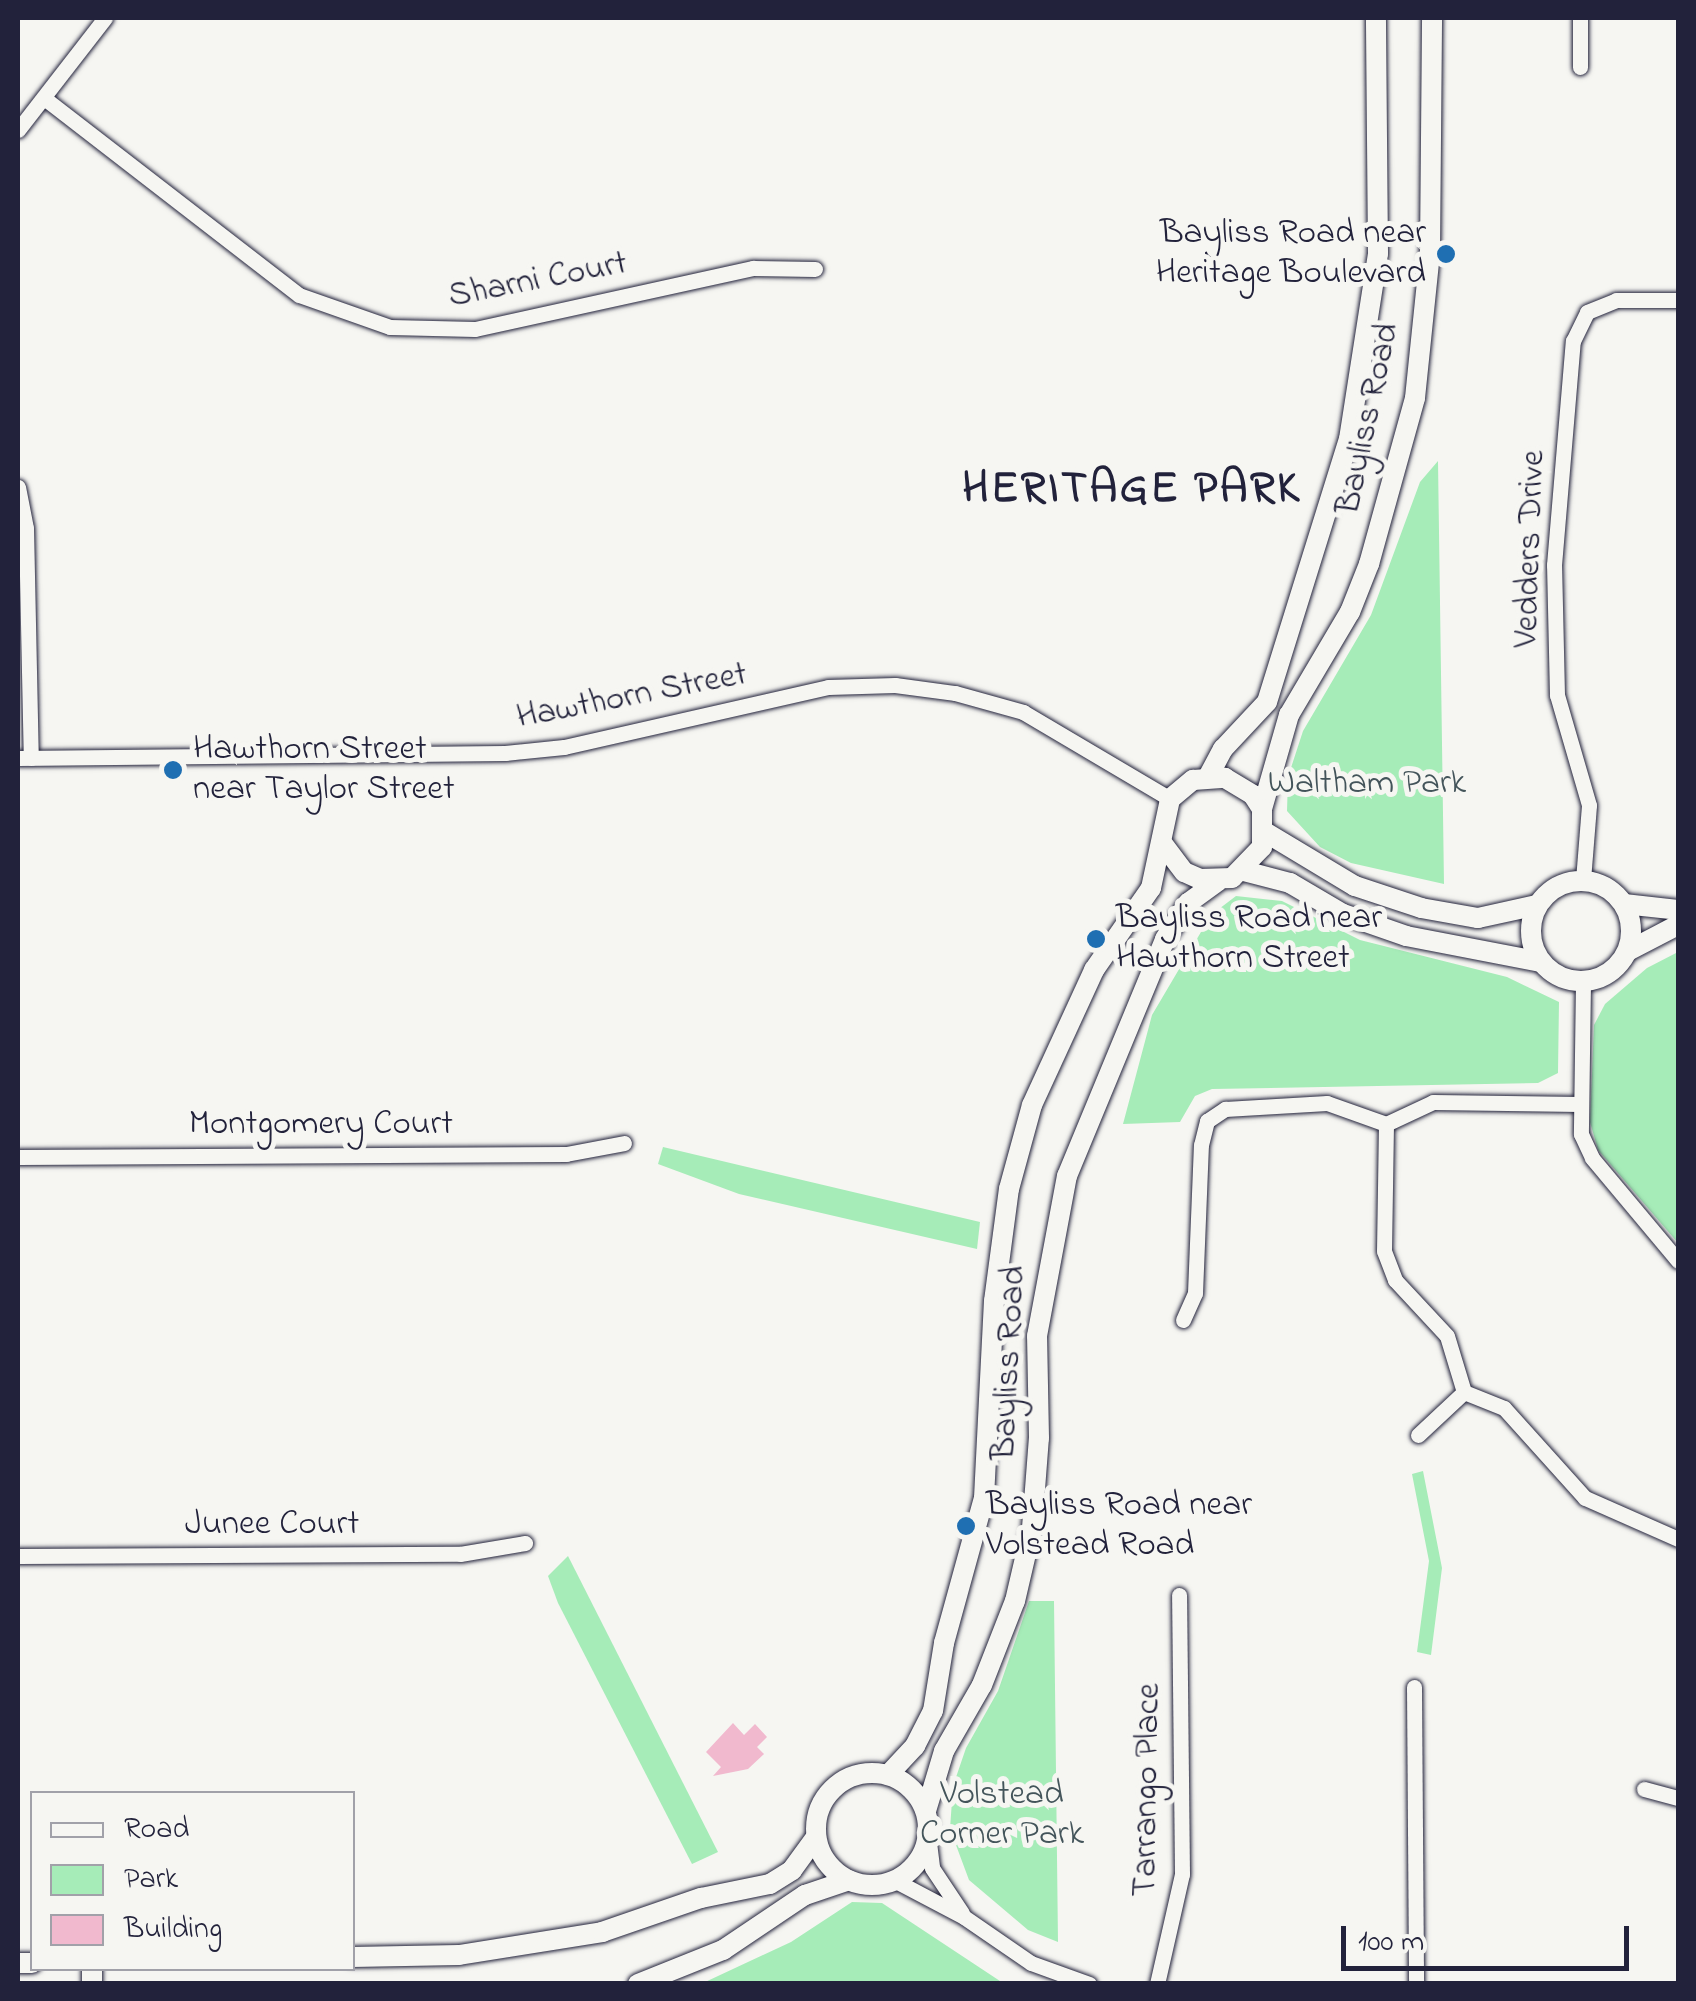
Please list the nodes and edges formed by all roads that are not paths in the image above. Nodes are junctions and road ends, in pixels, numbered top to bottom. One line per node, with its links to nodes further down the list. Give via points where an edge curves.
1 (105, 18): 6 (street)
2 (1376, 18): 12 (street, Bayliss Road, via 1378,253 1349,439 1282,666 1259,714 1223,749)
3 (1432, 18): 14 (street, Bayliss Road, via 1430,253 1415,398 1369,564 1350,612 1289,715)
4 (1580, 18): 5 (street)
5 (1580, 67)
6 (44, 98): 7 (street); 8 (street, Sharni Court, via 300,295 390,326 475,329 753,268)
7 (18, 130)
8 (814, 270)
9 (1678, 300): 18 (street, Vedders Drive, via 1616,300 1588,312 1572,341 1554,566 1556,676 1589,804)
10 (18, 487): 11 (street, via 26,528)
11 (24, 758): 13 (street, Hawthorn Street, via 505,753 564,747 828,687 895,685 956,692 1024,712)
12 (1208, 777): 13 (street, Bayliss Road); 14 (street, via 1240,784)
13 (1170, 799): 16 (street, Bayliss Road)
14 (1262, 809): 15 (street, Bayliss Road)
15 (1265, 832): 17 (street); 21 (street, via 1355,886 1421,908 1478,918)
16 (1163, 844): 19 (street, via 1184,872); 40 (street, Bayliss Road, via 1151,888 1094,970 1032,1105 1010,1189 994,1300 984,1498 937,1671 933,1711 915,1746)
17 (1244, 871): 19 (street, Bayliss Road); 25 (street, via 1290,883 1342,914 1406,936)
18 (1583, 880): 20 (street, via 1599,883); 21 (street, via 1557,886)
19 (1218, 881): 43 (street, Bayliss Road, via 1188,903 1165,940 1106,1067 1067,1176 1037,1336 1040,1438 1032,1528 1015,1601 982,1685 944,1751)
20 (1624, 904): 22 (street); 24 (street, via 1632,935)
21 (1537, 905): 25 (street, via 1530,934)
22 (1678, 910)
23 (1678, 925): 24 (street)
24 (1628, 951): 26 (street, via 1610,973)
25 (1541, 962): 26 (street)
26 (1583, 982): 27 (street)
27 (1580, 1104): 28 (street, via 1433,1102); 31 (street, via 1581,1134 1592,1158)
28 (1386, 1124): 32 (street, via 1327,1102 1225,1109 1207,1121 1195,1293); 33 (street, via 1384,1250 1395,1280 1447,1336)
29 (624, 1143): 30 (street, Montgomery Court, via 566,1154)
30 (18, 1158)
31 (1678, 1261)
32 (1183, 1320)
33 (1464, 1392): 34 (street); 35 (street, via 1504,1408 1585,1498)
34 (1418, 1435)
35 (1678, 1539)
36 (525, 1543): 37 (street, Junee Court, via 460,1554)
37 (18, 1556)
38 (1179, 1595): 52 (street, Tarrango Place, via 1182,1874)
39 (1414, 1687): 53 (street)
40 (888, 1774): 43 (street, via 905,1782); 45 (street, via 851,1776 835,1786 823,1801)
41 (1644, 1790): 42 (street)
42 (1678, 1798)
43 (926, 1812): 44 (street, Bayliss Road)
44 (928, 1834): 47 (street, via 918,1862); 48 (street, via 932,1868)
45 (816, 1837): 46 (street, via 834,1870); 49 (street, via 792,1870 770,1884 701,1898 602,1932 459,1956)
46 (849, 1880): 47 (street); 50 (street, via 805,1895 723,1950)
47 (894, 1880): 48 (street)
48 (964, 1917): 51 (street, via 1031,1964)
49 (355, 1958)
50 (638, 1984)
51 (1088, 1984)
52 (1157, 1984)
53 (1416, 1984)

